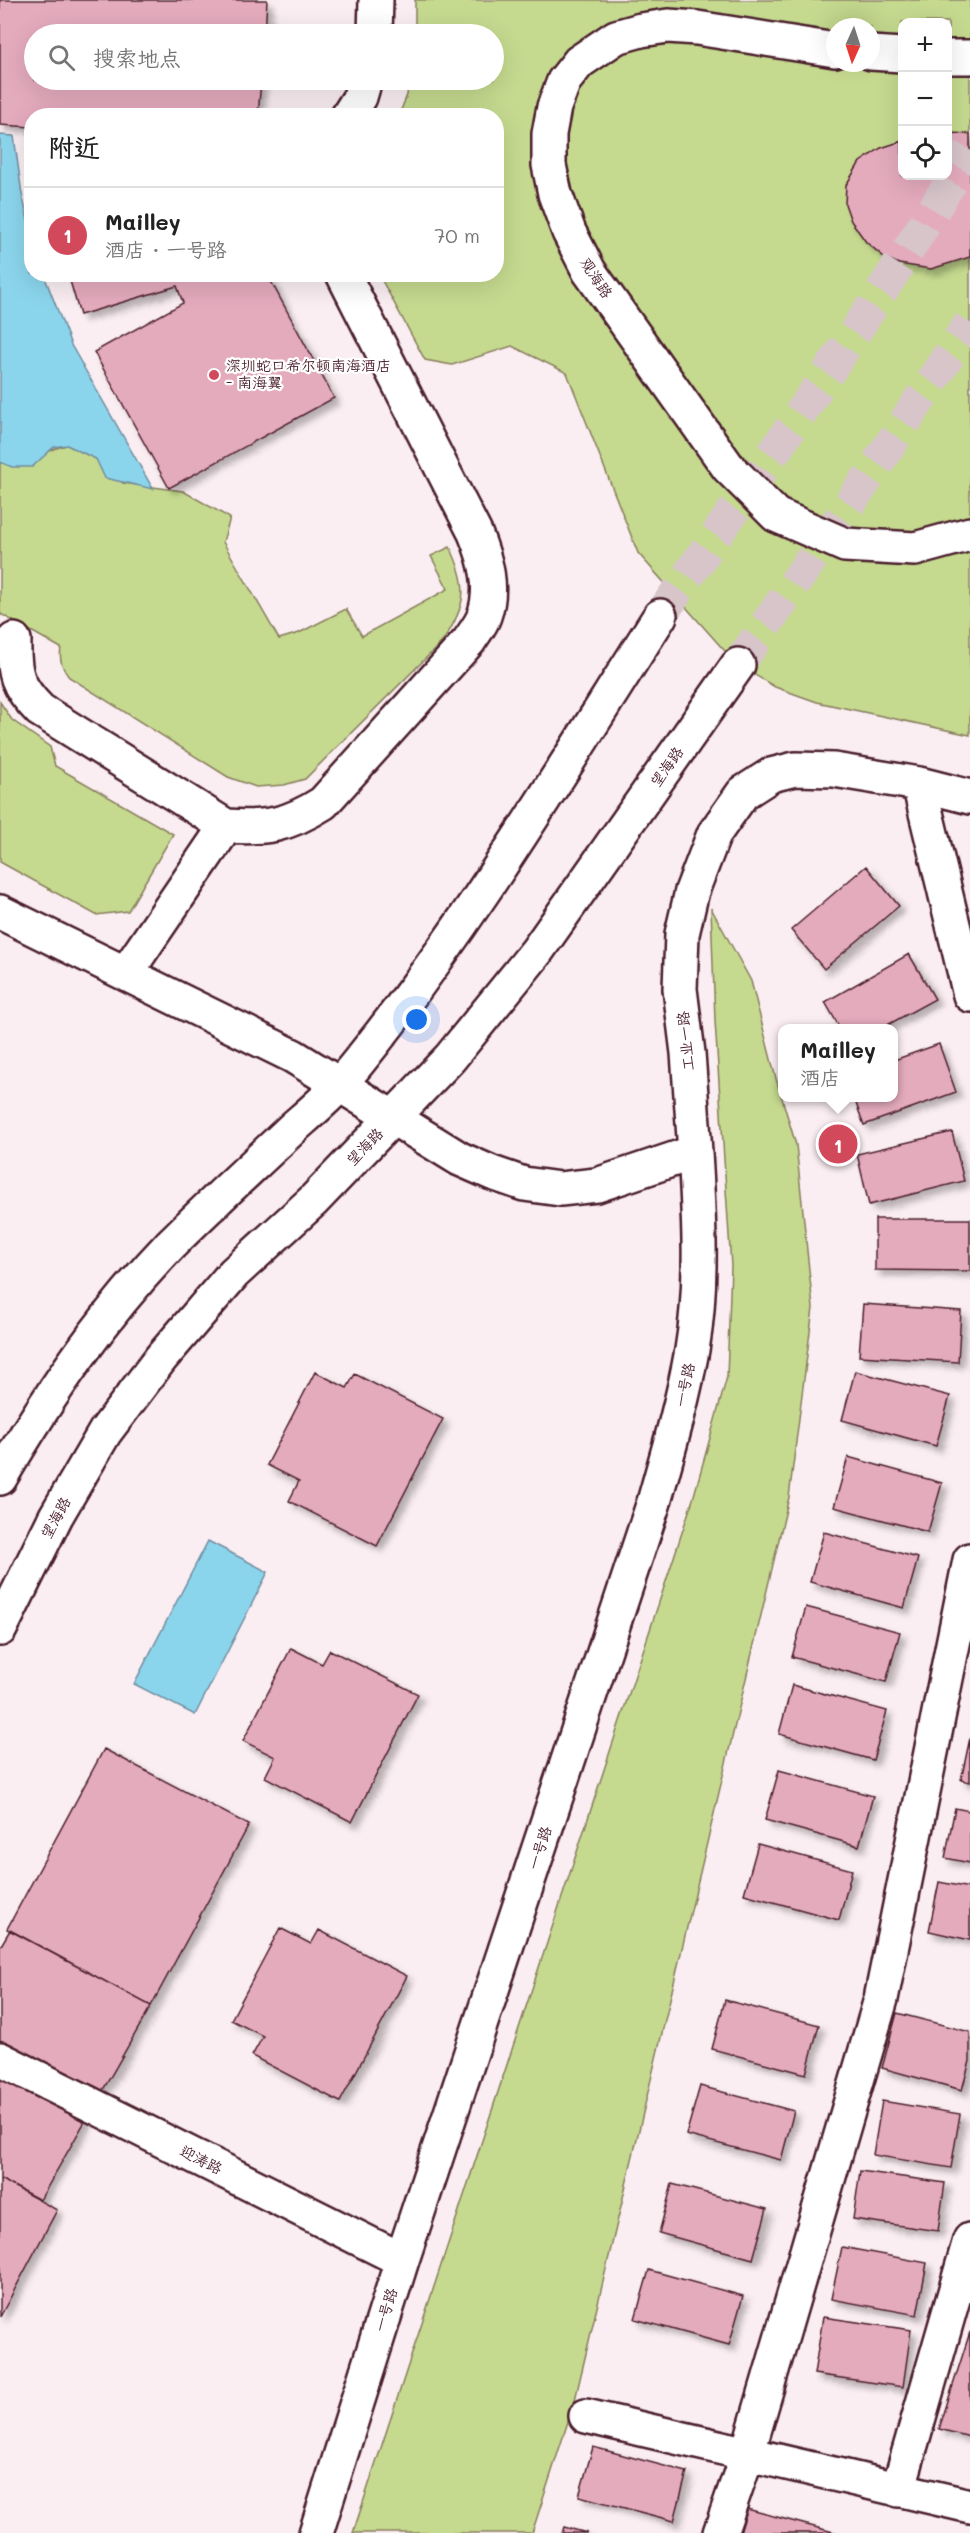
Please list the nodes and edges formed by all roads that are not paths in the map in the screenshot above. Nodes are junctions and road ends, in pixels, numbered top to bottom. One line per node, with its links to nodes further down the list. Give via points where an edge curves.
1 (376, 0): 2 (street)
2 (375, 24)
3 (826, 48): 11 (street, 观海路, via 687,27 616,37 579,62 564,81 549,134 549,165 555,194 589,271 728,467 776,515 845,545 915,549)
4 (880, 54): 5 (street)
5 (898, 55)
6 (952, 57): 7 (street)
7 (970, 57)
8 (362, 90): 9 (street)
9 (353, 108)
10 (348, 282): 17 (street, via 475,533 488,579 484,617 469,641 323,803 298,819 273,826)
11 (970, 534)
12 (660, 616): 21 (street, via 447,943)
13 (14, 640): 17 (street, via 17,681 40,710)
14 (738, 665): 22 (street, 望海路, via 537,951 450,1058)
15 (919, 784): 16 (street, 工业一路); 20 (street); 23 (street, 工业一路, via 834,770 795,768 771,775 743,794 714,834 692,891 682,934 680,989)
16 (970, 797)
17 (226, 826): 19 (street)
18 (0, 912): 19 (street)
19 (126, 973): 21 (street, via 293,1056)
20 (970, 995)
21 (340, 1084): 22 (street); 24 (street, via 171,1244 108,1314 47,1398)
22 (393, 1118): 23 (street, via 460,1159 492,1173 524,1184 560,1189 597,1185); 26 (street, 望海路, via 234,1273 161,1358 105,1432 56,1516)
23 (695, 1152): 29 (street, 一号路, via 699,1286 692,1348 678,1415 654,1502)
24 (0, 1478)
25 (970, 1560): 31 (street, via 881,1999)
26 (0, 1629)
27 (0, 2060): 29 (street, 迎涛路)
28 (970, 2240): 32 (street)
29 (402, 2260): 34 (street, 一号路)
30 (586, 2416): 31 (street)
31 (747, 2455): 32 (street); 35 (street)
32 (898, 2490): 33 (street)
33 (970, 2506)
34 (316, 2533)
35 (720, 2533)

